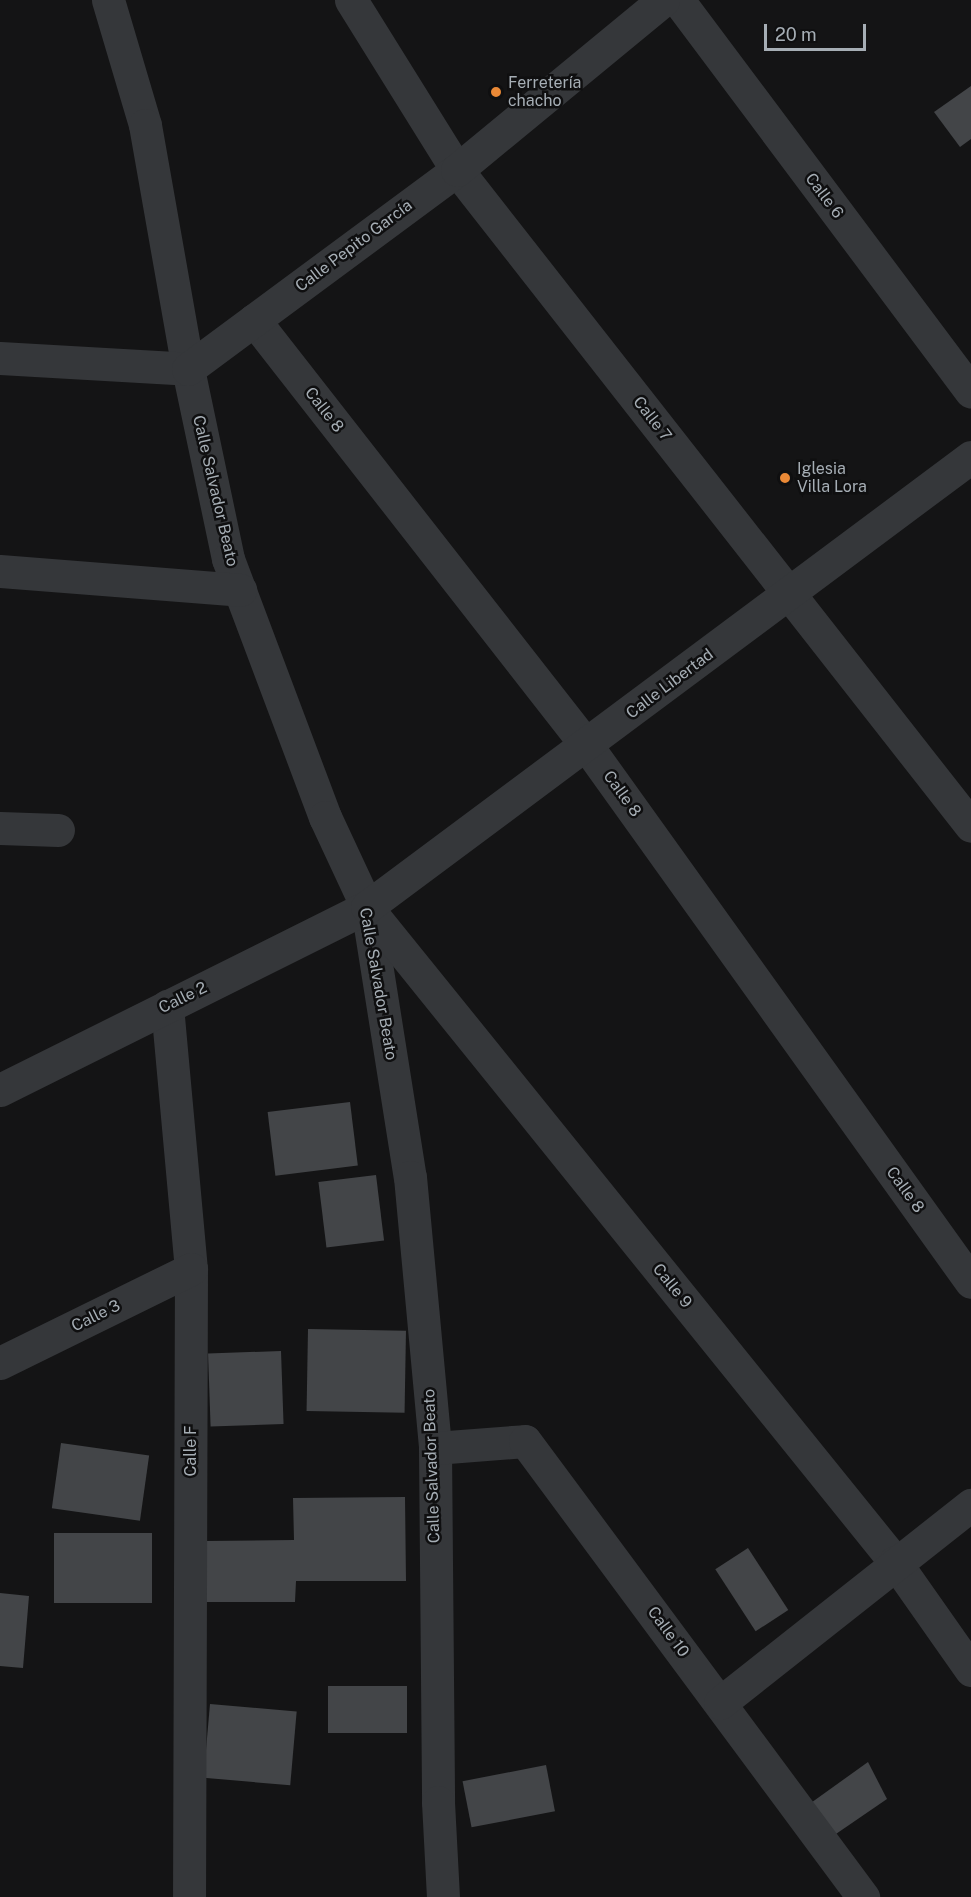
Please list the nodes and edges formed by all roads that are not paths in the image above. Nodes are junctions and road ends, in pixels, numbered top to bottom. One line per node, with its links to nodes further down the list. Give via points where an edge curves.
1 (108, 0): 8 (street, Calle Salvador Beato, via 145,125)
2 (351, 0): 5 (street, Calle 7)
3 (663, 0): 5 (street, Calle Pepito García)
4 (678, 0): 9 (street, Calle 6)
5 (457, 170): 6 (street, Calle Pepito García); 13 (street, Calle 7)
6 (254, 320): 8 (street, Calle Pepito García); 14 (street, Calle 8)
7 (0, 358): 8 (street)
8 (188, 369): 12 (street, Calle Salvador Beato, via 228,559)
9 (971, 392)
10 (971, 457): 13 (street, Calle Libertad)
11 (0, 572): 12 (street)
12 (240, 590): 18 (street, Calle Salvador Beato, via 325,817)
13 (789, 595): 14 (street, Calle Libertad); 15 (street, Calle 7)
14 (587, 746): 18 (street, Calle Libertad); 22 (street, Calle 8)
15 (971, 826)
16 (0, 828): 17 (street)
17 (58, 830)
18 (367, 907): 19 (street, Calle 2); 24 (street, Calle Salvador Beato, via 410,1177); 26 (street, Calle 9)
19 (167, 1006): 20 (street, Calle 2); 21 (street, Calle F)
20 (0, 1090)
21 (192, 1269): 23 (street, Calle 3); 29 (street, Calle F)
22 (971, 1282)
23 (0, 1363)
24 (435, 1448): 28 (street, Calle 10, via 525,1441); 30 (street, Calle Salvador Beato, via 438,1802)
25 (971, 1504): 26 (street)
26 (895, 1562): 27 (street, Calle 9); 28 (street)
27 (971, 1670)
28 (720, 1704): 31 (street, Calle 10)
29 (189, 1897)
30 (443, 1897)
31 (863, 1897)

